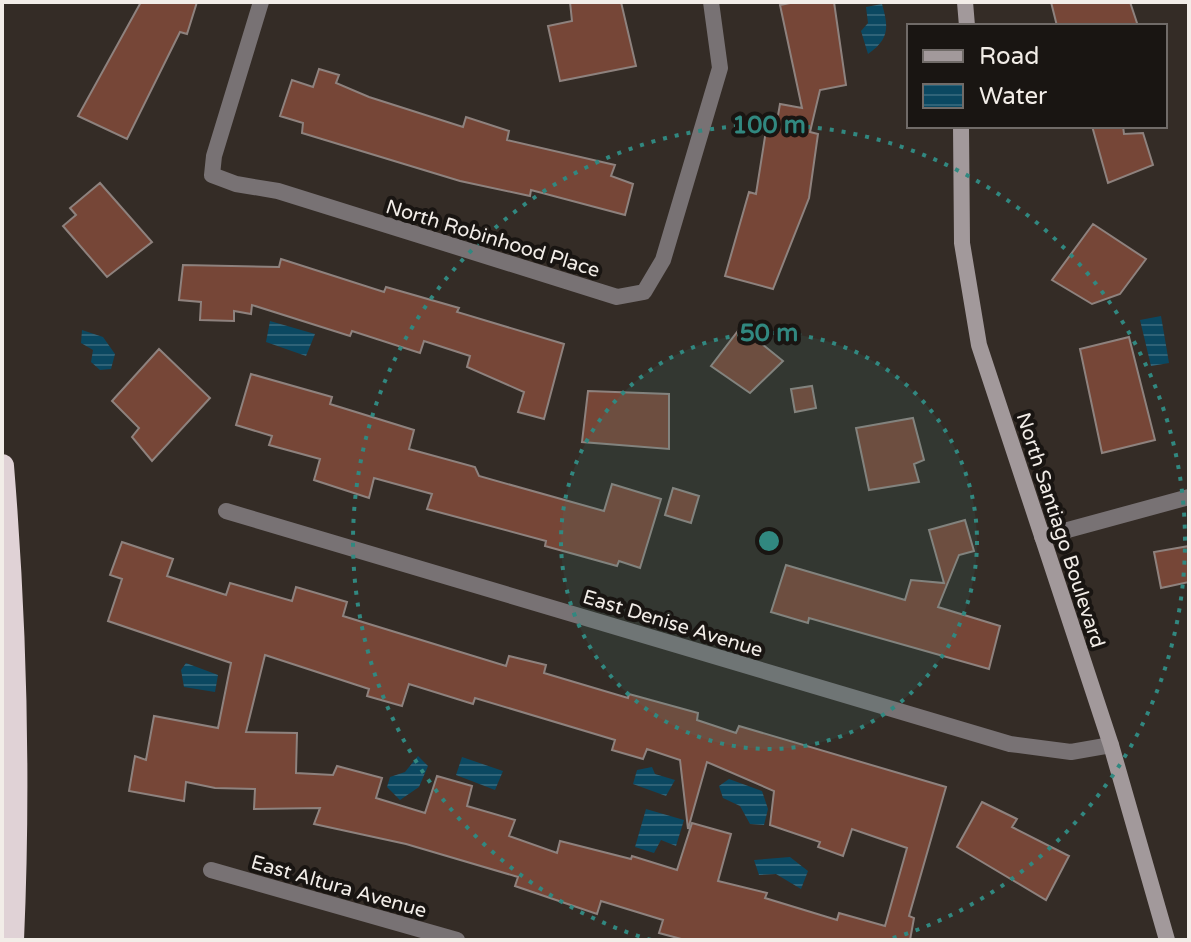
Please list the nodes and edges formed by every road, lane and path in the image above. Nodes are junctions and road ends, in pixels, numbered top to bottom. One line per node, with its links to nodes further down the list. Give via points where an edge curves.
1 (261, 2): 2 (street, North Robinhood Place, via 212,175 617,297 644,292 663,260 720,68)
2 (711, 2)
3 (965, 2): 4 (main road)
4 (967, 24)
5 (961, 128): 9 (main road, North Santiago Boulevard, via 962,243 979,345)
6 (2, 466): 12 (highway, via 11,571 18,805)
7 (1189, 497): 9 (street)
8 (226, 511): 10 (street, East Denise Avenue, via 1010,744 1071,752)
9 (1042, 537): 10 (main road, North Santiago Boulevard)
10 (1111, 745): 14 (main road, North Santiago Boulevard)
11 (211, 870): 13 (street, East Altura Avenue)
12 (12, 940)
13 (457, 940)
14 (1167, 940)

